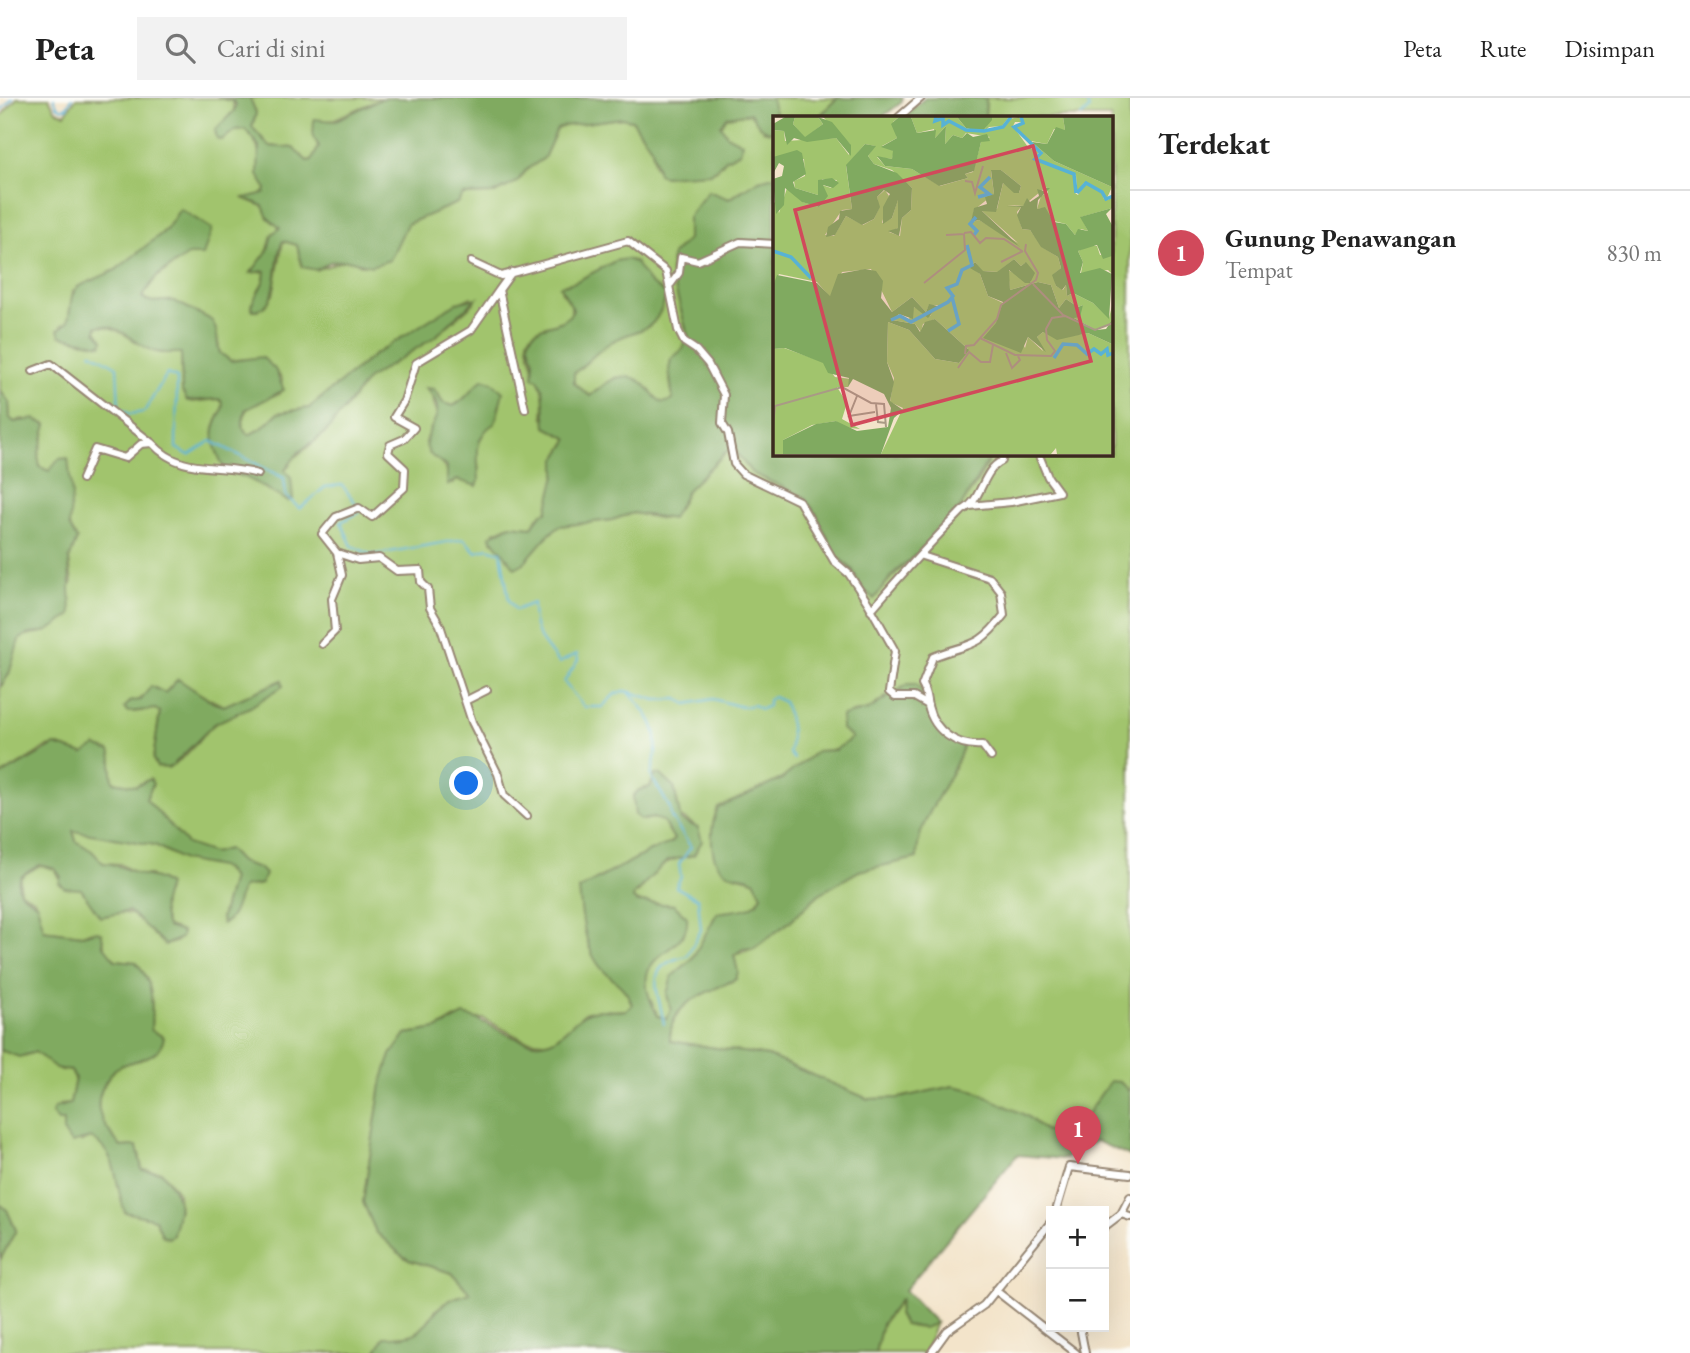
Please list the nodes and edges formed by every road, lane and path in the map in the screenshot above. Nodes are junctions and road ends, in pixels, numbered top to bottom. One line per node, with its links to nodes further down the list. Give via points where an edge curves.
1 (921, 98): 2 (street)
2 (900, 116)
3 (773, 244): 6 (street, via 740,242 698,261 681,257 679,273)
4 (471, 262): 5 (street, via 501,276)
5 (513, 271): 6 (street, via 628,241 666,271); 7 (street)
6 (671, 284): 20 (street, via 684,342 708,364 724,396 722,423 734,464 743,474 799,501 834,561 849,573)
7 (499, 290): 11 (street); 18 (street, via 471,330 416,363 394,417 414,428 390,445 388,453 405,469 404,488 372,517 359,508 336,517 322,534)
8 (33, 371): 10 (street, via 51,364)
9 (108, 395): 10 (street)
10 (99, 400): 12 (street)
11 (525, 409)
12 (152, 443): 15 (street, via 168,459 187,465); 16 (street, via 141,444 125,457 95,449)
13 (1003, 455): 17 (street)
14 (1039, 455): 17 (street, via 1059,492)
15 (258, 474)
16 (82, 479)
17 (970, 506): 19 (street)
18 (337, 552): 21 (street, via 342,575 332,599 335,631); 23 (street, via 367,561 379,558 397,571 420,570 430,608)
19 (922, 556): 20 (street); 24 (street, via 990,579 1000,592 1003,615 979,644 933,657 922,685)
20 (871, 610): 24 (street, via 895,651 890,692)
21 (321, 644)
22 (487, 690): 23 (street)
23 (467, 700): 26 (street, via 504,795)
24 (928, 705): 25 (street, via 952,740 964,746 982,745)
25 (991, 757)
26 (527, 816)
27 (1130, 1174): 29 (street, via 1069,1167)
28 (1130, 1197): 30 (street)
29 (1059, 1206)
30 (1121, 1214): 31 (street); 32 (street)
31 (1130, 1217)
32 (1109, 1223)
33 (1046, 1230): 34 (street)
34 (995, 1290): 36 (street, via 976,1313 943,1335); 37 (street)
35 (1081, 1332): 38 (street)
36 (931, 1353)
37 (1076, 1353)
38 (1085, 1353)

